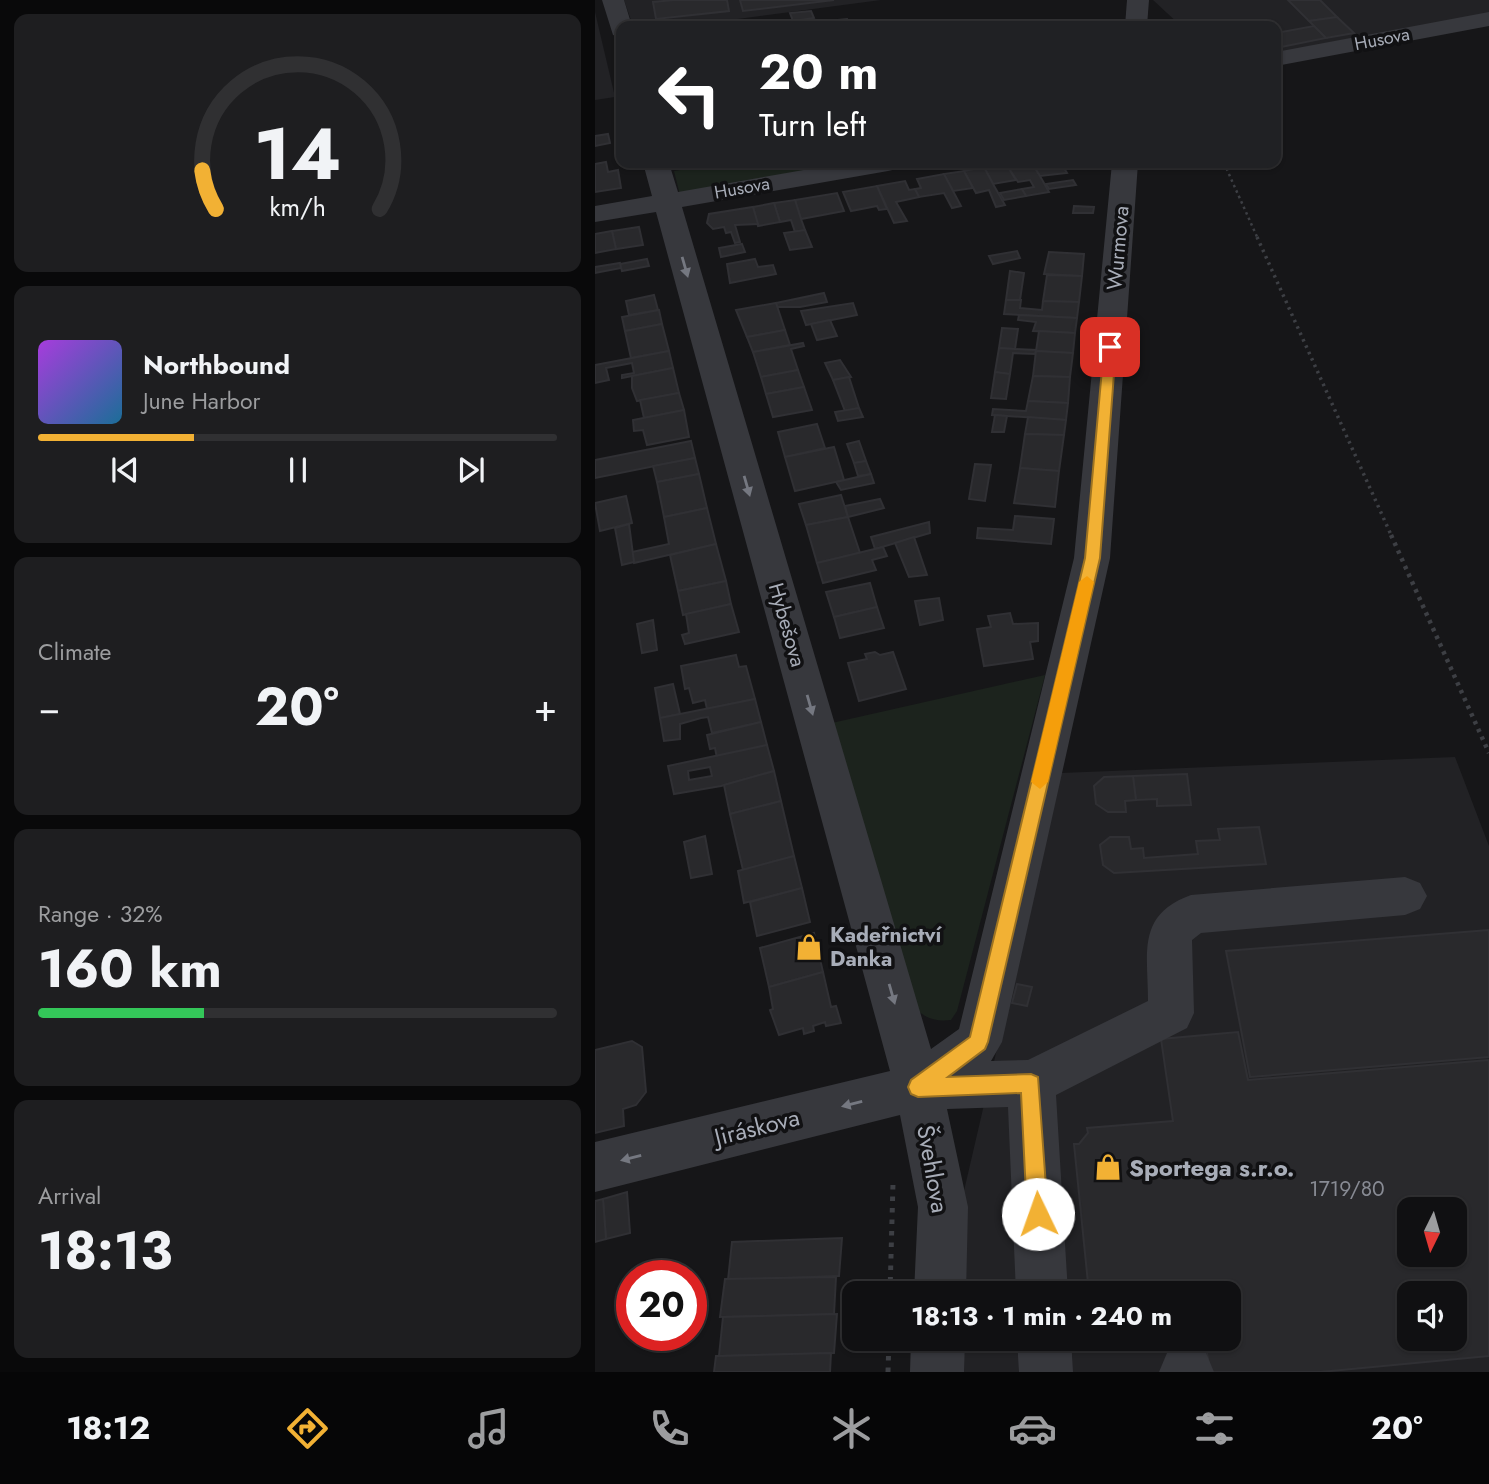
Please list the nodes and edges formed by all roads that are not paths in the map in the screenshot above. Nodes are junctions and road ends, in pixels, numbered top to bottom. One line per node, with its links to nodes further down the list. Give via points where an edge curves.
1 (613, 0): 4 (street)
2 (1138, 0): 5 (street)
3 (1489, 19): 6 (street, Husova)
4 (619, 21)
5 (1136, 21)
6 (1281, 58)
7 (657, 168): 10 (street, Hybešova)
8 (860, 168): 10 (street, Husova)
9 (1125, 168): 14 (street, Wurmova, via 1092,558 979,1042)
10 (666, 202): 11 (street, Husova); 14 (street, Hybešova, one-way to 14)
11 (595, 214)
12 (1405, 896): 13 (street, via 1191,914 1170,932 1171,1013)
13 (1031, 1083): 14 (street); 17 (street)
14 (918, 1087): 15 (street, Jiráskova, one-way to 15); 16 (street, Švehlova, via 943,1207)
15 (595, 1167)
16 (940, 1281)
17 (1041, 1281)
18 (938, 1351): 20 (street)
19 (1045, 1351): 21 (street)
20 (937, 1372)
21 (1046, 1372)

